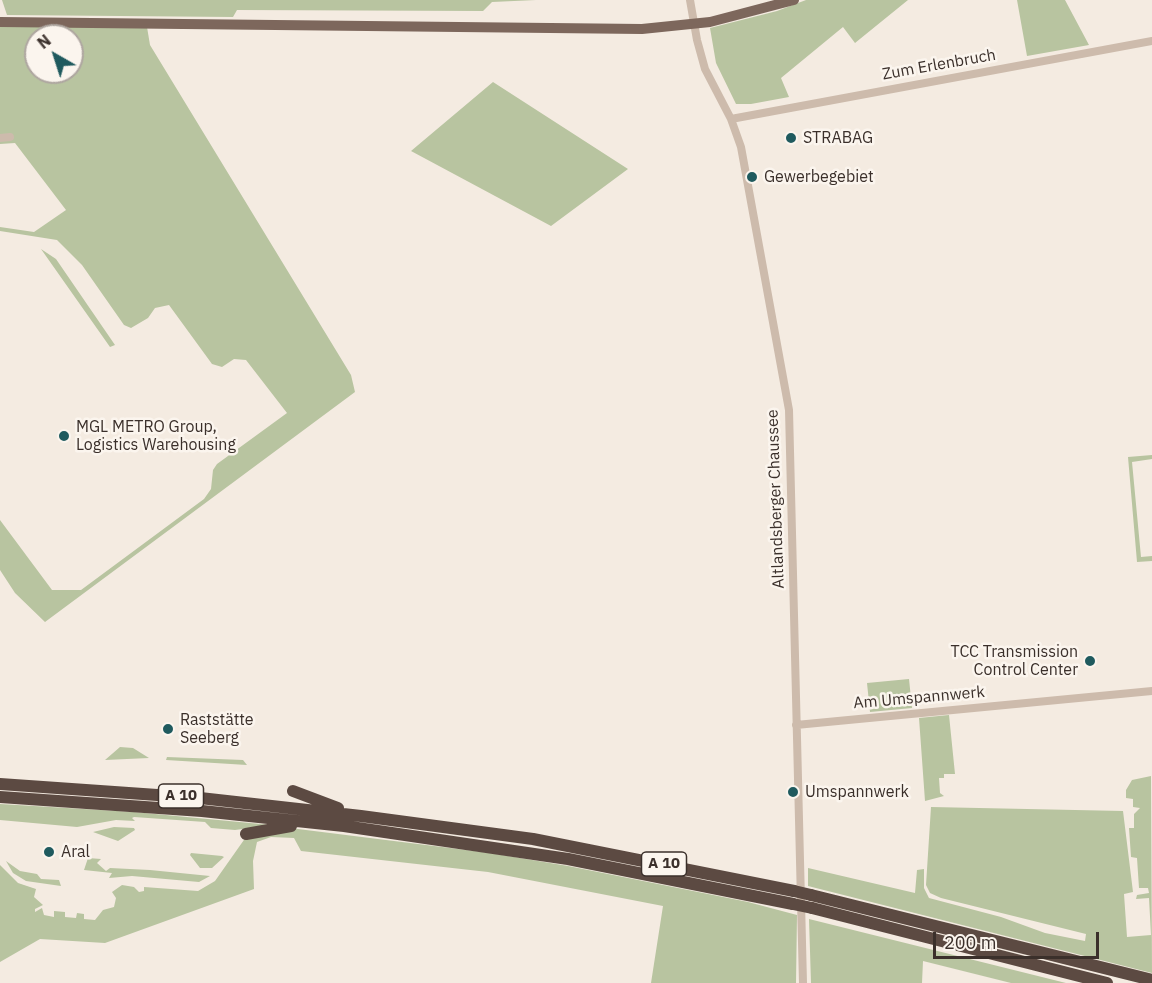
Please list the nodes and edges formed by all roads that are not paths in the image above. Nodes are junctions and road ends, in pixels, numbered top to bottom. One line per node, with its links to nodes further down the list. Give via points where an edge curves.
1 (690, 0): 4 (street, Altlandsberger Chaussee)
2 (794, 0): 4 (main road)
3 (0, 22): 4 (main road, via 591,29)
4 (694, 24): 6 (street, Altlandsberger Chaussee, via 709,78)
5 (1152, 41): 6 (street, Zum Erlenbruch)
6 (731, 119): 10 (street, Altlandsberger Chaussee, via 744,161 789,410)
7 (10, 137): 8 (street)
8 (0, 138)
9 (1152, 690): 10 (street, Am Umspannwerk)
10 (796, 725): 17 (street, Altlandsberger Chaussee)
11 (0, 784): 14 (highway, A 10, via 200,798)
12 (293, 791): 14 (highway)
13 (0, 797): 15 (highway, A 10)
14 (362, 816): 18 (highway, A 10, bridge, via 533,839 794,891)
15 (325, 824): 16 (highway, via 277,826); 17 (highway, A 10, bridge, via 568,859 793,904)
16 (246, 834)
17 (807, 912): 19 (street, Altlandsberger Chaussee); 20 (highway, A 10)
18 (1152, 980)
19 (803, 983)
20 (1107, 983)

